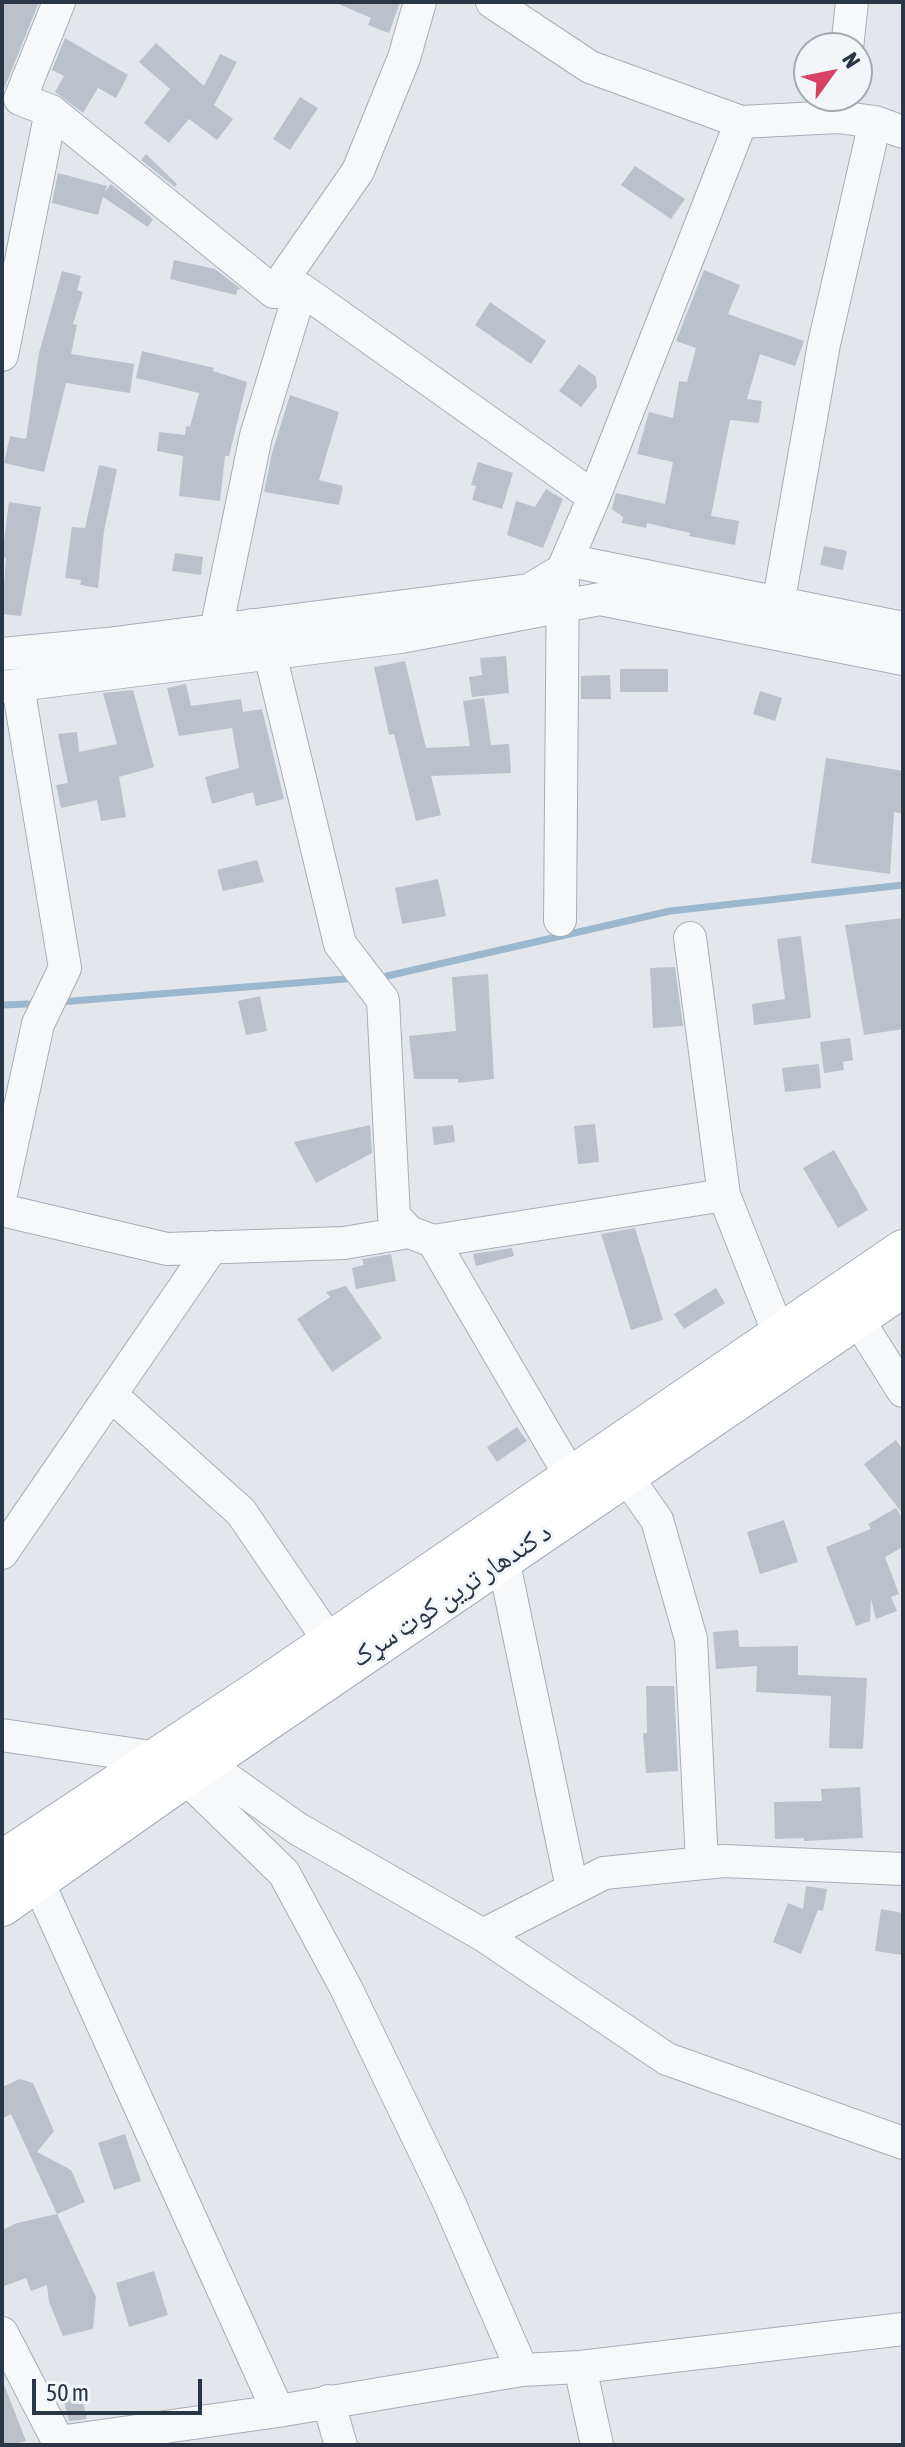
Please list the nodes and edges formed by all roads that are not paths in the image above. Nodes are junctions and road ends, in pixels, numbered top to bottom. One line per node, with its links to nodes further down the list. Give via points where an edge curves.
1 (59, 2): 6 (street, via 20,99)
2 (420, 2): 11 (street, via 404,58 358,171)
3 (492, 2): 9 (street, via 590,67)
4 (852, 2): 5 (street)
5 (849, 32)
6 (51, 111): 11 (street); 12 (street)
7 (803, 112): 9 (street)
8 (854, 112): 10 (street)
9 (741, 122): 13 (street)
10 (889, 127): 16 (street, via 824,344)
11 (287, 291): 13 (street); 19 (street)
12 (2, 355)
13 (594, 497): 14 (street)
14 (563, 569): 15 (street); 16 (street, via 576,562); 17 (street, via 529,590)
15 (563, 606): 16 (street, via 600,599); 21 (street, via 401,637); 24 (street)
16 (776, 618): 18 (street); 22 (street)
17 (252, 625): 19 (street); 21 (street)
18 (903, 628)
19 (216, 630): 20 (street)
20 (2, 654)
21 (270, 654): 23 (street); 29 (street, via 340,944 383,1000 394,1216)
22 (903, 659)
23 (10, 686): 26 (street, via 65,968 38,1024)
24 (560, 920)
25 (690, 938): 27 (street)
26 (2, 1190)
27 (724, 1195): 29 (street); 34 (street)
28 (2, 1210): 30 (street, via 167,1249)
29 (421, 1236): 30 (street); 38 (street)
30 (212, 1247): 36 (street)
31 (903, 1250): 34 (main road, د کندهار ترين کوټ سړک)
32 (903, 1287): 33 (main road, د کندهار ترين کوټ سړک)
33 (857, 1318): 35 (street); 37 (main road, د کندهار ترين کوټ سړک)
34 (779, 1334): 38 (main road, د کندهار ترين کوټ سړک)
35 (903, 1391)
36 (111, 1395): 39 (street); 41 (street, via 241,1512)
37 (626, 1476): 40 (main road, د کندهار ترين کوټ سړک); 45 (street, via 657,1520 691,1639)
38 (571, 1477): 41 (main road, د کندهار ترين کوټ سړک)
39 (2, 1553)
40 (503, 1559): 43 (main road, د کندهار ترين کوټ سړک); 48 (street)
41 (330, 1642): 43 (main road, د کندهار ترين کوټ سړک)
42 (2, 1735): 43 (street)
43 (183, 1766): 44 (main road, د کندهار ترين کوټ سړک); 47 (main road, د کندهار ترين کوټ سړک); 50 (street); 55 (street, via 284,1873 448,2200)
44 (2, 1861)
45 (702, 1863): 46 (street); 48 (street, via 604,1873)
46 (903, 1869)
47 (20, 1880): 49 (main road, د کندهار ترين کوټ سړک); 57 (street)
48 (572, 1888): 50 (street)
49 (2, 1906)
50 (483, 1935): 51 (street, via 667,2059)
51 (903, 2143)
52 (903, 2329): 54 (street)
53 (2, 2333): 58 (street)
54 (580, 2367): 55 (street); 60 (street)
55 (522, 2370): 56 (street)
56 (328, 2401): 57 (street); 59 (street)
57 (278, 2411): 58 (street)
58 (59, 2444)
59 (341, 2445)
60 (597, 2445)

